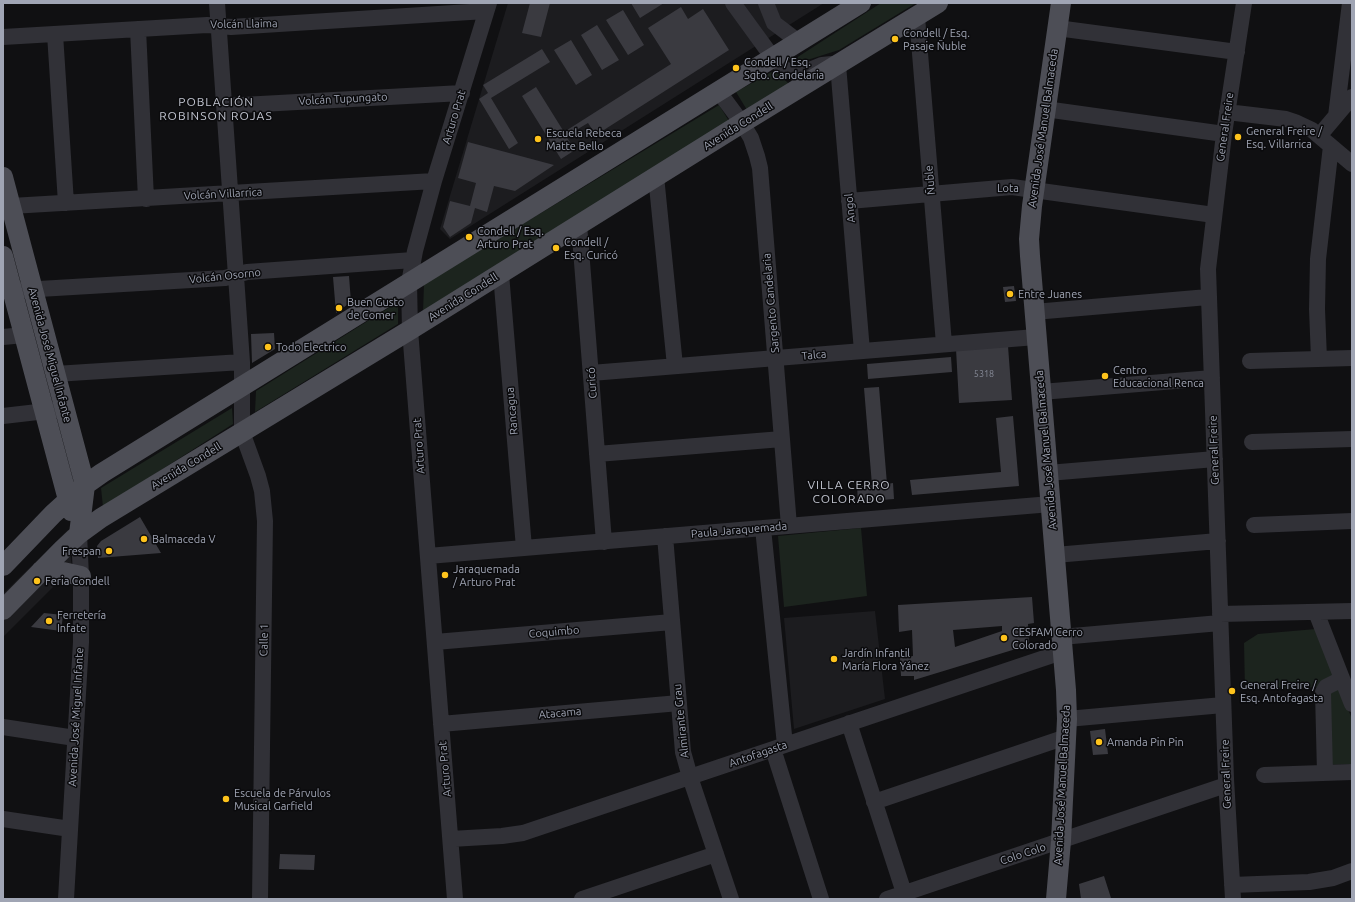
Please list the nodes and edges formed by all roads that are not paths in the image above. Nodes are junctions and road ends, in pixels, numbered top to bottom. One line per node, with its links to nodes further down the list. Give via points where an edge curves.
1 (217, 3): 10 (street, Calle 1)
2 (733, 3): 17 (street)
3 (766, 3): 15 (street, via 774,23)
4 (861, 3): 15 (main road)
5 (1244, 3): 16 (street, General Freire)
6 (1350, 3): 25 (street)
7 (1060, 4): 11 (main road, Avenida José Manuel Balmaceda)
8 (487, 7): 10 (street, Volcán Llaima); 20 (street, Arturo Prat)
9 (930, 7): 18 (main road, Avenida Condell); 35 (street, Ñuble)
10 (218, 26): 12 (street, Volcán Llaima); 22 (street, Calle 1)
11 (1057, 28): 16 (street); 23 (main road, Avenida José Manuel Balmaceda)
12 (138, 29): 13 (street, Volcán Llaima); 36 (street)
13 (55, 34): 14 (street, Volcán Llaima); 38 (street)
14 (3, 37)
15 (799, 42): 17 (main road)
16 (1237, 52): 24 (street, General Freire)
17 (773, 58): 18 (street, via 787,71 796,74 822,65); 19 (main road)
18 (838, 65): 26 (main road, Avenida Condell); 37 (street, Angol)
19 (719, 92): 26 (street, Sargento Candelaria); 46 (main road)
20 (462, 93): 22 (street, Volcán Tupungato); 32 (street, Arturo Prat)
21 (1352, 97): 25 (street)
22 (224, 106): 34 (street, Calle 1)
23 (1046, 109): 27 (street); 33 (main road, Avenida José Manuel Balmaceda)
24 (1227, 112): 27 (street, General Freire); 28 (street, via 1286,119 1304,126)
25 (1336, 116): 28 (street)
26 (742, 123): 30 (main road, Avenida Condell); 57 (street, Sargento Candelaria, via 753,143 760,168)
27 (1224, 134): 40 (street, General Freire)
28 (1325, 141): 29 (street); 59 (street, via 1317,295)
29 (1352, 164)
30 (656, 176): 41 (main road, Avenida Condell); 62 (street)
31 (3, 180): 39 (main road, Avenida José Miguel Infante)
32 (434, 182): 34 (street, Volcán Villarrica); 43 (street, Arturo Prat)
33 (1034, 190): 35 (street, Lota, via 1004,187); 40 (street, Lota); 50 (main road, Avenida José Manuel Balmaceda, via 1030,239)
34 (230, 194): 36 (street, Volcán Villarrica); 45 (street, Calle 1)
35 (931, 194): 37 (street, Lota); 55 (street, Ñuble)
36 (146, 199): 38 (street, Volcán Villarrica)
37 (849, 201): 56 (street, Angol)
38 (66, 203): 39 (street, Volcán Villarrica)
39 (11, 206): 47 (main road, Avenida José Miguel Infante)
40 (1214, 215): 49 (street, General Freire)
41 (579, 224): 44 (main road, Avenida Condell); 63 (street, Curicó)
42 (3, 259): 48 (main road, Avenida José Miguel Infante)
43 (413, 260): 45 (street, Volcán Osorno, via 247,272); 46 (street, Arturo Prat)
44 (501, 274): 51 (main road, Avenida Condell); 89 (street, Rancagua)
45 (236, 275): 47 (street, Volcán Osorno, via 225,278); 61 (street, Calle 1)
46 (408, 283): 51 (street, Arturo Prat); 66 (main road)
47 (33, 290): 48 (street, Volcán Osorno); 64 (main road, Avenida José Miguel Infante)
48 (12, 291): 52 (main road, Avenida José Miguel Infante)
49 (1208, 296): 50 (street); 65 (street, General Freire)
50 (1034, 312): 54 (main road, Avenida José Manuel Balmaceda)
51 (410, 330): 71 (main road, Avenida Condell); 91 (street, Arturo Prat)
52 (24, 335): 53 (street); 69 (main road, Avenida José Miguel Infante)
53 (3, 337)
54 (1036, 337): 55 (street, Talca); 67 (main road, Avenida José Manuel Balmaceda)
55 (944, 344): 56 (street, Talca)
56 (862, 351): 57 (street, Talca)
57 (776, 358): 62 (street, Talca); 72 (street, Sargento Candelaria)
58 (1352, 358): 59 (street)
59 (1319, 359): 60 (street)
60 (1250, 361)
61 (242, 362): 64 (street); 66 (street, Calle 1)
62 (675, 366): 63 (street, Talca)
63 (591, 373): 75 (street, Curicó)
64 (55, 374): 68 (main road, Avenida José Miguel Infante)
65 (1212, 378): 67 (street); 76 (street, General Freire)
66 (243, 386): 71 (street, Calle 1); 78 (main road)
67 (1041, 392): 77 (main road, Avenida José Manuel Balmaceda)
68 (64, 409): 69 (street); 78 (main road, Avenida José Miguel Infante)
69 (44, 411): 70 (street); 79 (main road, Avenida José Miguel Infante)
70 (3, 416)
71 (242, 432): 85 (main road, Avenida Condell); 127 (street, Calle 1, via 262,491 265,521)
72 (782, 439): 75 (street); 83 (street, Sargento Candelaria)
73 (1352, 439): 74 (street)
74 (1252, 442)
75 (597, 454): 88 (street, Curicó)
76 (1214, 459): 77 (street); 87 (street, General Freire)
77 (1048, 473): 80 (main road, Avenida José Manuel Balmaceda)
78 (85, 485): 79 (main road); 85 (main road, Avenida José Miguel Infante)
79 (68, 500): 85 (main road, Avenida José Miguel Infante); 92 (main road)
80 (1051, 504): 83 (street, Paula Jaraquemada); 90 (main road, Avenida José Manuel Balmaceda)
81 (1352, 521): 82 (street)
82 (1254, 524)
83 (790, 526): 84 (street, Paula Jaraquemada)
84 (763, 528): 86 (street, Paula Jaraquemada); 111 (street)
85 (79, 534): 93 (main road, Avenida Condell); 94 (street, Avenida José Miguel Infante)
86 (665, 536): 88 (street, Paula Jaraquemada); 99 (street, Almirante Grau)
87 (1218, 541): 90 (street); 98 (street, General Freire)
88 (604, 542): 89 (street, Paula Jaraquemada)
89 (524, 548): 91 (street, Paula Jaraquemada)
90 (1055, 555): 101 (main road, Avenida José Manuel Balmaceda)
91 (428, 556): 100 (street, Arturo Prat)
92 (3, 566)
93 (41, 570): 94 (main road); 95 (main road, Avenida Condell)
94 (81, 576): 110 (street, Avenida José Miguel Infante, via 81,642)
95 (3, 610)
96 (1352, 611): 97 (street, Antofagasta)
97 (1316, 612): 98 (street, Antofagasta); 102 (street)
98 (1220, 619): 101 (street, Antofagasta); 105 (street, General Freire)
99 (672, 622): 100 (street, Coquimbo); 103 (street, Almirante Grau)
100 (435, 642): 107 (street, Arturo Prat)
101 (1062, 644): 106 (street, Antofagasta); 109 (main road, Avenida José Manuel Balmaceda)
102 (1342, 679): 104 (street); 113 (street, via 1326,687 1323,692)
103 (679, 703): 107 (street, Atacama); 115 (street, Almirante Grau, via 684,752)
104 (1352, 704)
105 (1223, 705): 109 (street); 116 (street, General Freire)
106 (849, 723): 111 (street, Antofagasta); 117 (street)
107 (441, 724): 120 (street, Arturo Prat)
108 (3, 727): 110 (street)
109 (1066, 728): 117 (street); 121 (main road, Avenida José Manuel Balmaceda)
110 (75, 738): 119 (street, Avenida José Miguel Infante)
111 (779, 747): 115 (street, Antofagasta); 131 (street)
112 (1352, 772): 113 (street)
113 (1325, 773): 114 (street)
114 (1264, 776)
115 (690, 777): 120 (street, Antofagasta, via 523,833); 122 (street, Almirante Grau)
116 (1226, 784): 121 (street, Colo Colo); 124 (street, General Freire)
117 (874, 802): 125 (street)
118 (3, 819): 119 (street)
119 (70, 829): 126 (street, Avenida José Miguel Infante)
120 (451, 839): 128 (street, Arturo Prat)
121 (1061, 841): 125 (street, Colo Colo); 133 (main road, Avenida José Manuel Balmaceda)
122 (716, 854): 129 (street); 130 (street, Almirante Grau)
123 (1352, 871): 124 (street, via 1333,878)
124 (1232, 892)
125 (905, 896): 132 (street, Colo Colo)
126 (66, 899)
127 (260, 899)
128 (455, 899)
129 (582, 899)
130 (731, 899)
131 (822, 899)
132 (887, 899)
133 (1056, 899)

